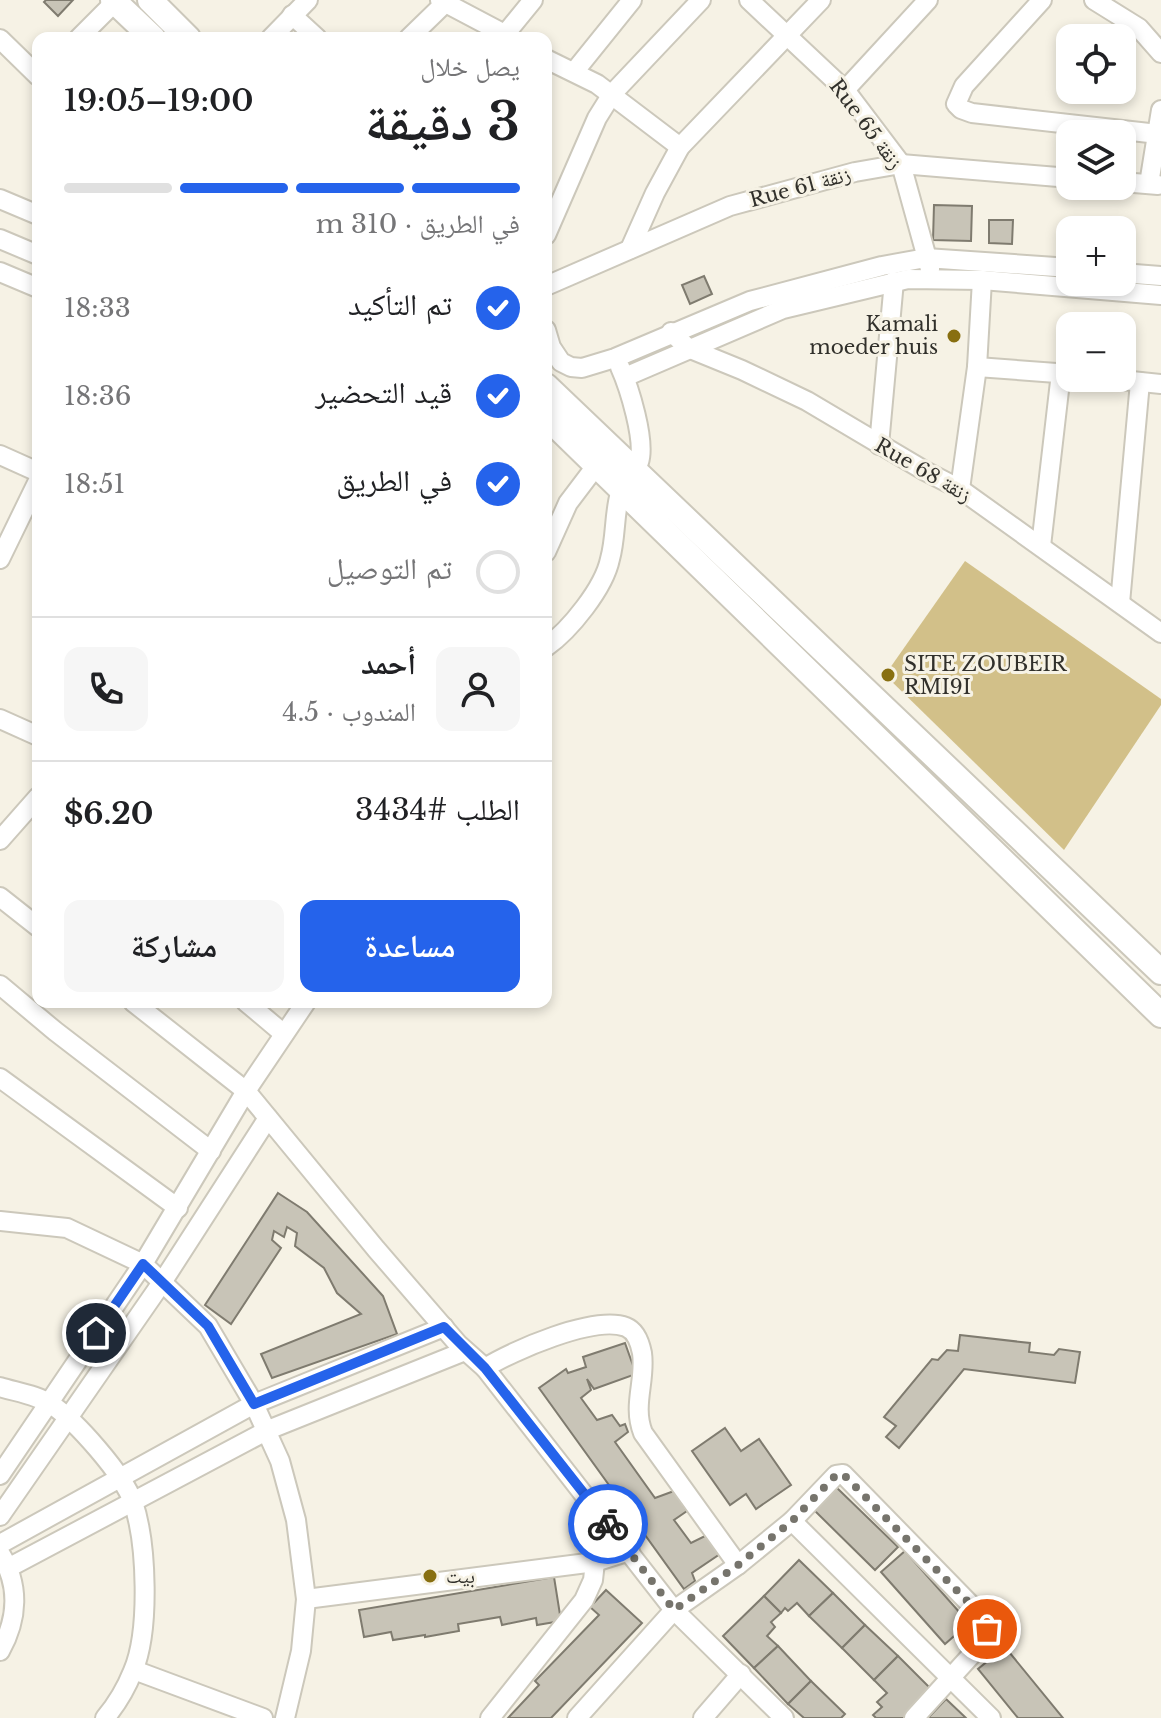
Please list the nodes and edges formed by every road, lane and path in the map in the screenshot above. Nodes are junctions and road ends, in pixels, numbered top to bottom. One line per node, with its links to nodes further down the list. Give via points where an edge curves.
1 (308, 0): 12 (street)
2 (533, 0): 20 (street)
3 (632, 0): 26 (street)
4 (701, 0): 28 (street)
5 (749, 0): 21 (street, Rue 65 زنقة)
6 (821, 0): 21 (street)
7 (928, 0): 27 (street)
8 (1042, 0): 30 (street, via 964,86 956,104 972,113)
9 (1094, 0): 23 (street, via 1139,28)
10 (442, 1): 18 (street); 19 (street)
11 (131, 4): 13 (street); 14 (main road); 15 (main road)
12 (292, 15): 16 (street); 17 (street)
13 (88, 32)
14 (148, 32)
15 (178, 32)
16 (276, 32)
17 (310, 32)
18 (414, 32)
19 (500, 32)
20 (510, 32)
21 (786, 37): 27 (street, Rue 65 زنقة); 31 (street)
22 (0, 39): 25 (street)
23 (1161, 53)
24 (552, 62): 26 (street)
25 (32, 70)
26 (574, 72): 28 (street)
27 (845, 90): 32 (street, Rue 65 زنقة)
28 (612, 94): 31 (street); 37 (street)
29 (1161, 110): 30 (street)
30 (1158, 134): 34 (street)
31 (680, 147): 39 (street)
32 (901, 164): 33 (street, Rue 61 زنقة); 39 (street, Rue 61 زنقة, via 730,206); 41 (street, Rue 65 زنقة)
33 (1056, 177)
34 (1155, 184)
35 (0, 199): 36 (street)
36 (32, 213): 38 (street)
37 (552, 221)
38 (8, 242): 40 (street)
39 (630, 249): 49 (street, Rue 61 زنقة)
40 (32, 252)
41 (926, 258): 42 (street); 46 (street, Rue 65 زنقة); 52 (street, via 807,284)
42 (1056, 267)
43 (0, 272): 50 (street)
44 (1136, 274): 45 (street)
45 (1161, 276)
46 (933, 278): 47 (street); 48 (street)
47 (982, 280): 51 (street); 56 (street)
48 (894, 281): 54 (street, via 783,309); 65 (street)
49 (552, 283)
50 (32, 285)
51 (1161, 295)
52 (671, 332): 54 (street, Rue 68 زنقة); 55 (street)
53 (552, 348): 55 (street, via 571,367)
54 (688, 348): 58 (street); 65 (street, Rue 68 زنقة, via 807,401)
55 (615, 358): 58 (street)
56 (977, 367): 57 (street); 70 (street)
57 (1056, 373)
58 (625, 377): 69 (street, via 641,444 640,460)
59 (1136, 382): 60 (street)
60 (1140, 382): 61 (street); 77 (street)
61 (1161, 384)
62 (1062, 392): 75 (street)
63 (552, 393): 69 (main road)
64 (552, 422): 67 (main road)
65 (879, 445): 70 (street, Rue 68 زنقة)
66 (0, 455): 68 (street)
67 (596, 466): 69 (main road); 73 (street)
68 (32, 469)
69 (628, 480): 79 (street, via 610,564 574,621); 88 (main road); 93 (main road)
70 (960, 489): 75 (street, Rue 68 زنقة)
71 (32, 493): 76 (street)
72 (552, 505): 73 (street)
73 (565, 510): 74 (street)
74 (552, 539)
75 (1041, 546): 77 (street, Rue 68 زنقة)
76 (0, 559)
77 (1120, 603): 78 (street, Rue 68 زنقة)
78 (1161, 633)
79 (552, 641)
80 (0, 719): 81 (street)
81 (32, 733)
82 (32, 804): 83 (street)
83 (22, 815): 84 (street); 85 (street)
84 (32, 823)
85 (0, 840)
86 (0, 897): 87 (street)
87 (32, 922)
88 (1161, 972)
89 (0, 985): 98 (street)
90 (141, 1008): 96 (street)
91 (253, 1008): 94 (street)
92 (302, 1008): 94 (street)
93 (1161, 1015)
94 (284, 1034): 96 (street)
95 (0, 1078): 99 (street)
96 (246, 1091): 97 (street); 98 (street)
97 (268, 1118): 102 (street); 103 (street)
98 (211, 1151): 99 (street)
99 (178, 1208): 101 (street)
100 (0, 1221): 101 (street, via 67,1228)
101 (143, 1264): 102 (street); 107 (street)
102 (163, 1281): 108 (street, via 208,1326); 109 (street)
103 (444, 1327): 104 (street); 108 (street)
104 (465, 1351): 105 (street); 110 (street)
105 (485, 1368): 117 (street); 120 (street, via 515,1350 566,1333 612,1326 636,1334 642,1355 638,1419 643,1433)
106 (0, 1387): 107 (street)
107 (49, 1403): 109 (street); 111 (street)
108 (254, 1404): 110 (street); 112 (street)
109 (69, 1419): 112 (street); 114 (street)
110 (268, 1430): 113 (street); 121 (street, via 296,1520)
111 (0, 1475)
112 (118, 1477): 113 (street); 116 (street)
113 (132, 1500): 118 (street); 124 (street, via 141,1537 146,1607)
114 (0, 1516)
115 (792, 1521): 120 (street); 126 (street); 126 (street, via 836,1475 849,1479 970,1604 987,1629 986,1639)
116 (0, 1544)
117 (630, 1551): 119 (street); 122 (street)
118 (4, 1560): 123 (street, via 15,1611)
119 (595, 1562): 121 (street); 130 (street, via 584,1600)
120 (738, 1565): 122 (street)
121 (306, 1599): 129 (street, via 301,1651)
122 (674, 1610): 125 (street); 131 (street)
123 (0, 1651)
124 (134, 1670): 127 (street); 128 (street)
125 (741, 1674): 132 (street); 133 (street)
126 (953, 1677): 134 (street); 135 (street)
127 (105, 1718)
128 (263, 1718)
129 (285, 1718)
130 (490, 1718)
131 (577, 1718)
132 (703, 1718)
133 (784, 1718)
134 (914, 1718)
135 (991, 1718)

